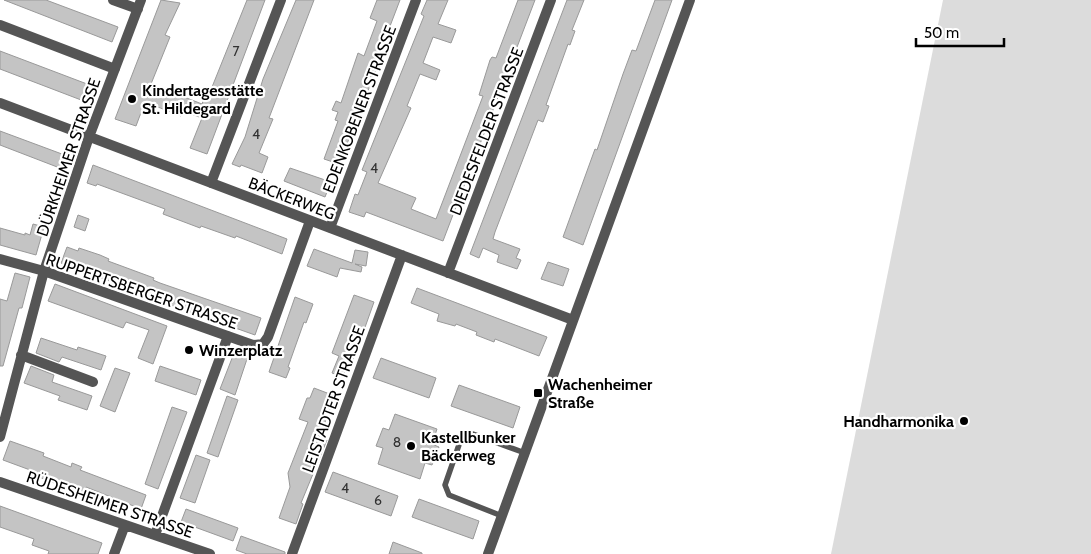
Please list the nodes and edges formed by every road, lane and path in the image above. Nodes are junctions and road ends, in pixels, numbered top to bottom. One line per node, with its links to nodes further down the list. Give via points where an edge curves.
1 (113, 0): 6 (street)
2 (281, 0): 11 (street)
3 (416, 0): 13 (street, EDENKOBENER STRASSE)
4 (552, 0): 17 (street, DIEDESFELDER STRASSE)
5 (690, 0): 18 (street)
6 (140, 5): 8 (street, DÜRKHEIMER STRASSE)
7 (0, 25): 8 (street)
8 (115, 69): 10 (street, DÜRKHEIMER STRASSE)
9 (0, 103): 10 (street, BÄCKERWEG)
10 (89, 138): 11 (street, BÄCKERWEG); 16 (street, DÜRKHEIMER STRASSE)
11 (211, 184): 12 (street, BÄCKERWEG)
12 (310, 221): 13 (street, BÄCKERWEG); 19 (street, RUPPERTSBERGER STRASSE, via 268,337 262,344 253,345)
13 (330, 228): 14 (street, BÄCKERWEG)
14 (402, 255): 17 (street, BÄCKERWEG); 30 (street, LEISTADTER STRASSE)
15 (0, 259): 16 (street, RUPPERTSBERGER STRASSE)
16 (44, 272): 19 (street, RUPPERTSBERGER STRASSE); 20 (street, DÜRKHEIMER STRASSE)
17 (448, 273): 18 (street, BÄCKERWEG)
18 (574, 320): 23 (street)
19 (228, 336): 27 (street)
20 (21, 355): 21 (street); 22 (street, DÜRKHEIMER STRASSE)
21 (93, 382)
22 (0, 437)
23 (525, 453): 25 (street); 25 (lane, via 473,434 466,434 461,439 445,485 446,491 449,496)
24 (0, 482): 26 (street, RÜDESHEIMER STRASSE)
25 (502, 516): 31 (street)
26 (125, 525): 27 (street, RÜDESHEIMER STRASSE); 28 (street)
27 (155, 535): 29 (street, RÜDESHEIMER STRASSE)
28 (114, 554)
29 (210, 554)
30 (292, 554)
31 (488, 554)

